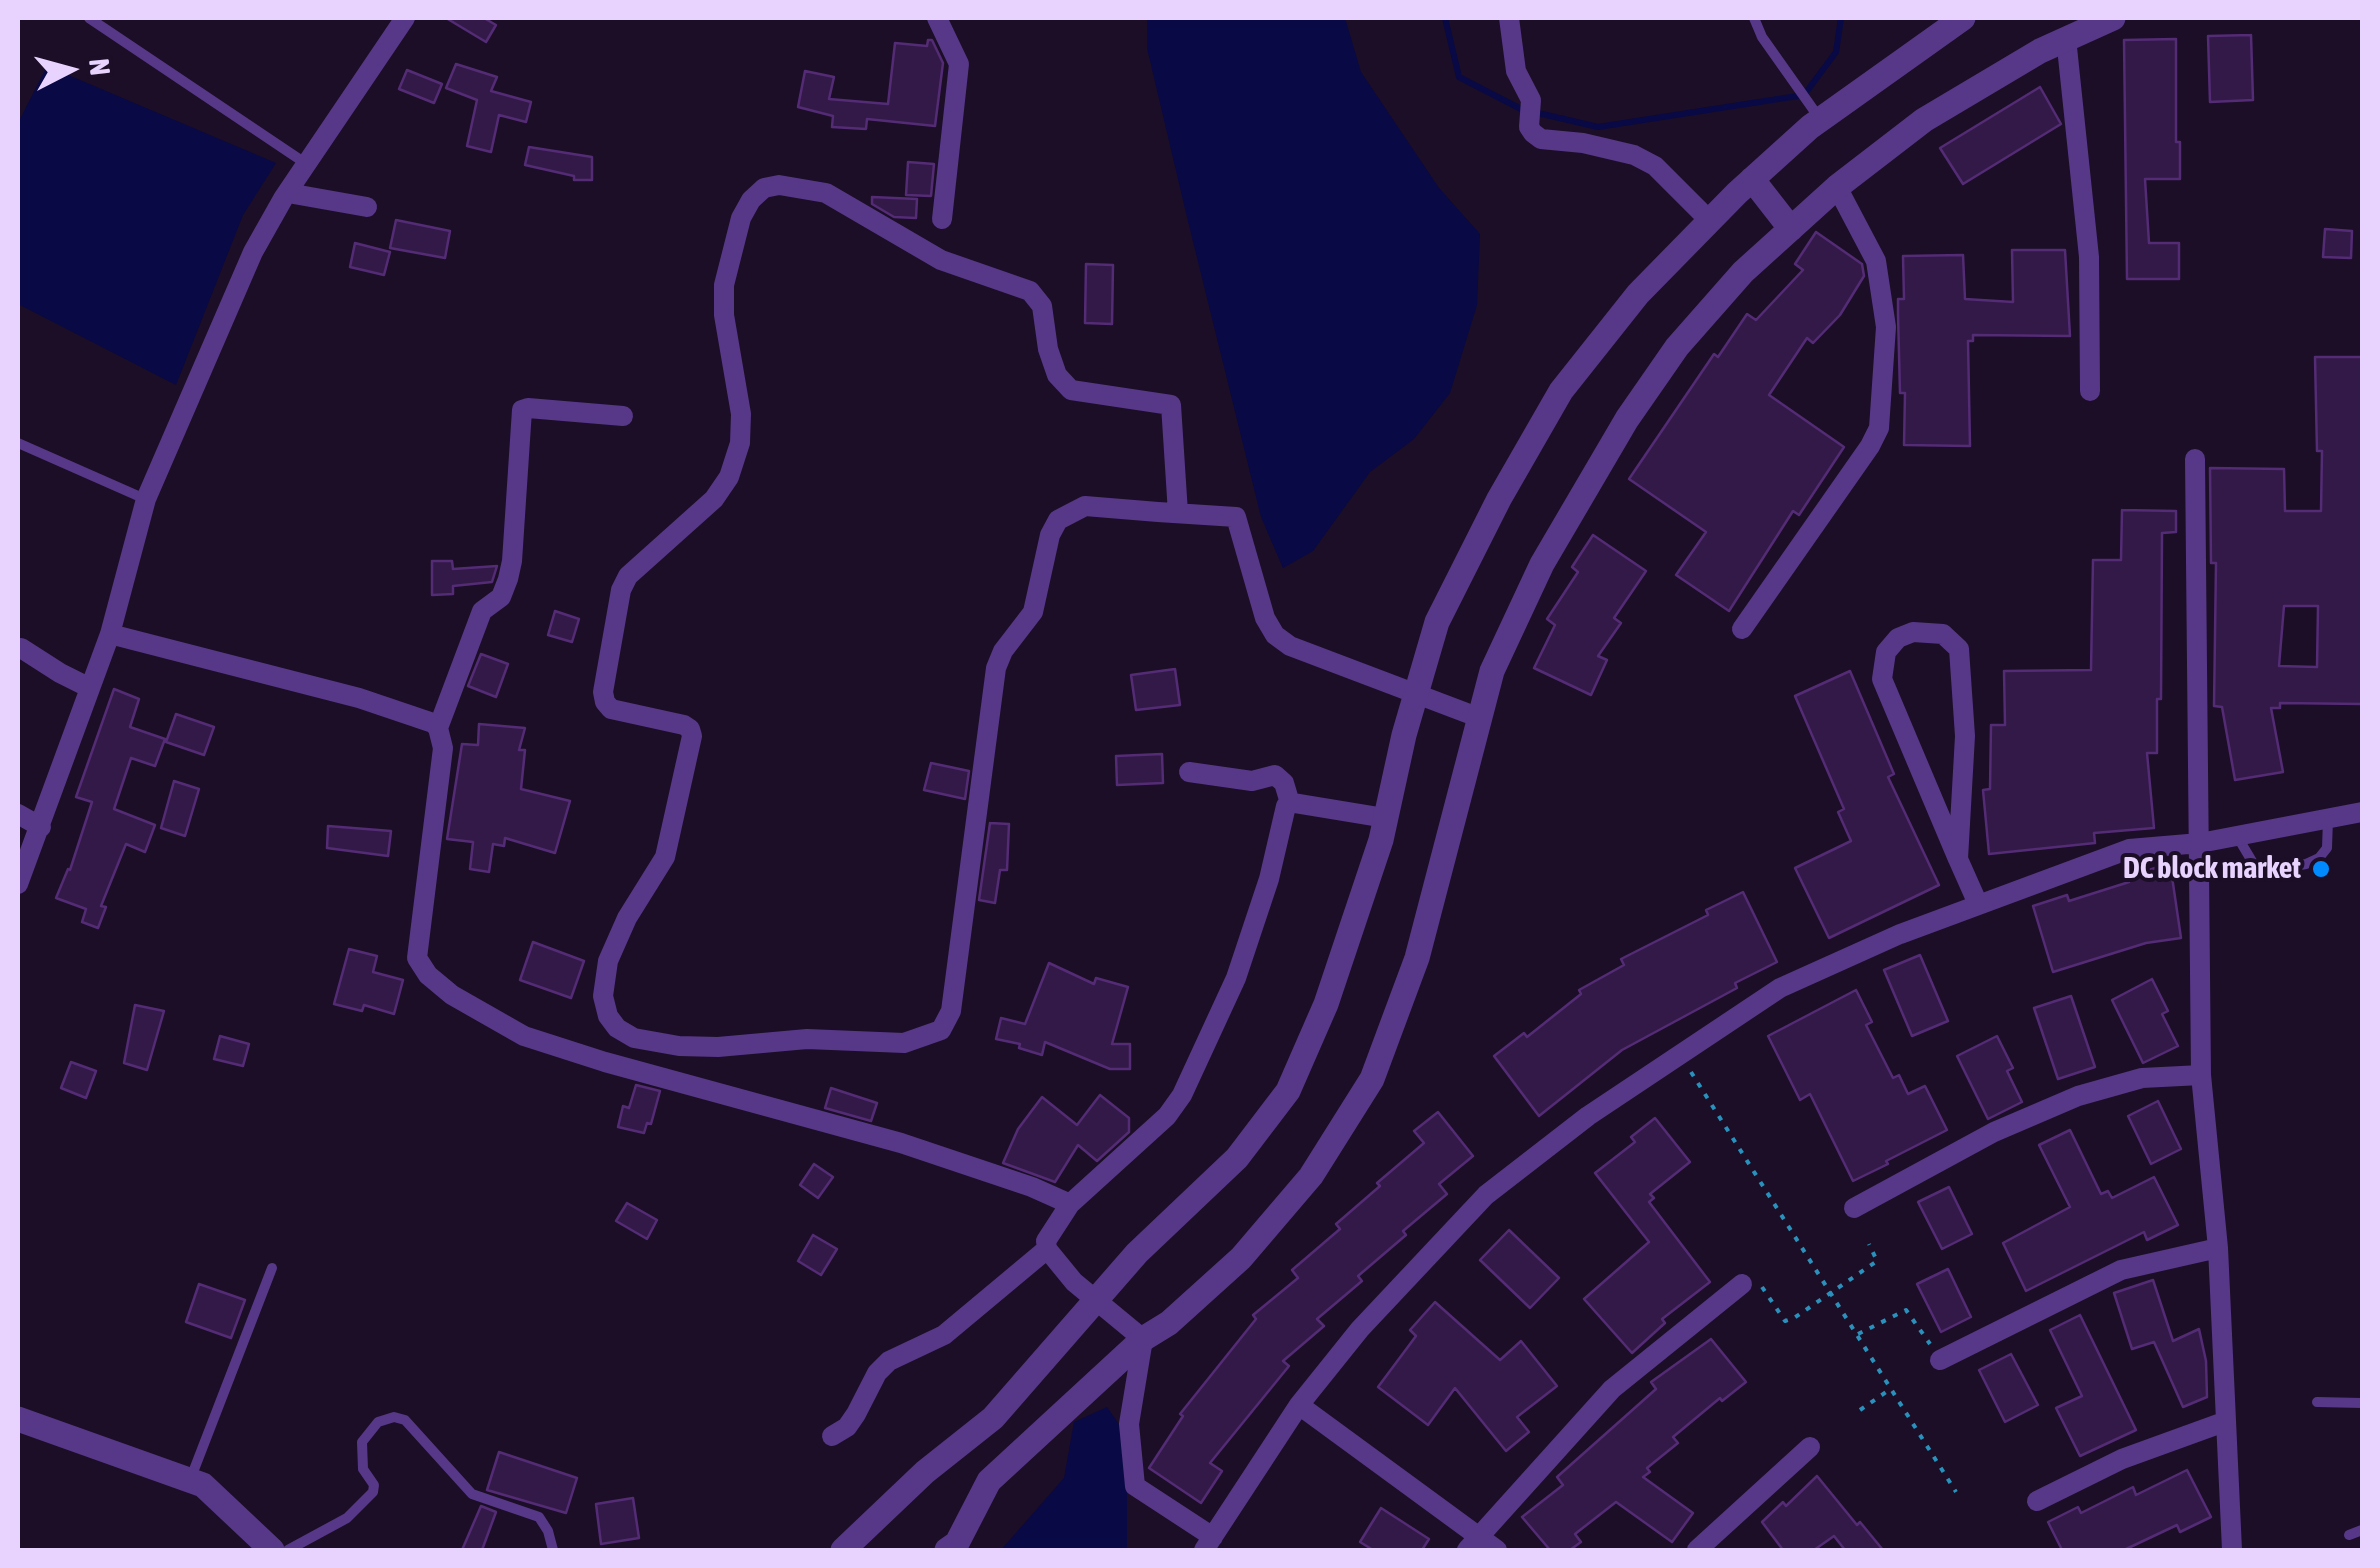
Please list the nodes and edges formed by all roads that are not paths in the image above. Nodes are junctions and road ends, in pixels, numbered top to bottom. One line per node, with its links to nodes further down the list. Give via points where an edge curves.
1 (88, 18): 10 (lane)
2 (405, 18): 10 (street)
3 (938, 18): 15 (street, via 959,64)
4 (1510, 18): 16 (street, via 1516,70 1532,104 1530,127 1541,139 1583,143 1655,166)
5 (1754, 18): 9 (lane)
6 (1963, 18): 9 (street)
7 (2113, 18): 8 (street)
8 (2066, 38): 12 (street, via 1924,120); 18 (street, via 2089,256)
9 (1814, 109): 11 (street)
10 (308, 165): 13 (street)
11 (1752, 179): 16 (street); 17 (street)
12 (1836, 187): 17 (street); 24 (street, via 1876,260 1886,327 1880,428)
13 (288, 193): 14 (street); 22 (street, via 253,252)
14 (367, 207)
15 (942, 219)
16 (1710, 221): 28 (street, via 1638,294 1560,392 1436,622)
17 (1791, 229): 29 (street, via 1677,346 1628,419 1542,564 1492,671)
18 (2090, 391)
19 (623, 416): 30 (street, via 522,410 508,579 498,600 482,612)
20 (18, 443): 22 (lane)
21 (2195, 459): 39 (street)
22 (146, 500): 25 (street)
23 (1178, 513): 23 (street, via 1085,506 1058,520 1050,536 1033,612 996,668 952,1012 941,1030 904,1043 807,1039 718,1047 634,1038 617,1028 602,996 608,962 665,857 692,736 684,726 611,709 603,692 628,576 714,500 730,477 741,414 724,286 741,218 764,188 826,193 941,260 1030,291 1042,306 1057,375 1071,390 1171,404); 28 (street, via 1236,516 1275,635)
24 (1742, 629)
25 (110, 634): 27 (street); 30 (street, via 360,698)
26 (21, 648): 27 (street)
27 (90, 688): 37 (street)
28 (1416, 693): 29 (street); 35 (street)
29 (1480, 718): 51 (street, via 1417,958 1372,1079 1311,1176 1241,1258)
30 (438, 728): 44 (street, via 443,748 417,958 452,996 524,1036 901,1142)
31 (1189, 772): 32 (street, via 1252,781 1276,776)
32 (1290, 803): 35 (street); 44 (street, via 1236,978 1182,1095 1168,1116)
33 (2362, 812): 36 (street)
34 (18, 814): 37 (street)
35 (1386, 818): 50 (street, via 1326,1004 1288,1092 1237,1158)
36 (2328, 818): 38 (street); 38 (lane, via 2327,848 2306,864 2256,868)
37 (41, 827): 41 (street)
38 (2237, 836): 39 (street)
39 (2200, 843): 42 (street, via 2130,849); 43 (street)
40 (1958, 859): 40 (street, via 1882,679 1886,652 1913,632 1942,634 1959,649 1965,736); 42 (street)
41 (18, 884)
42 (1978, 904): 55 (street, via 1780,988 1588,1116 1486,1195)
43 (2201, 1075): 45 (street, via 2142,1078 2078,1096 1994,1132); 46 (street)
44 (1070, 1204): 47 (street, via 1048,1234)
45 (1854, 1208)
46 (2218, 1248): 52 (street, via 2121,1270); 57 (street)
47 (1061, 1265): 50 (street); 58 (street, via 889,1360 856,1414)
48 (272, 1268): 60 (lane)
49 (1742, 1284): 64 (street, via 1612,1389)
50 (1094, 1300): 51 (street); 69 (street, via 994,1418)
51 (1143, 1339): 65 (street, via 1129,1424 1135,1486); 70 (street, via 989,1481)
52 (1940, 1360)
53 (2317, 1402): 54 (lane)
54 (2362, 1403)
55 (1299, 1405): 64 (street); 65 (street)
56 (18, 1419): 60 (street)
57 (2224, 1422): 61 (street, via 2122,1459); 73 (street)
58 (832, 1436)
59 (1810, 1446): 72 (street)
60 (189, 1481): 66 (street, via 203,1485)
61 (2037, 1501)
62 (2362, 1530): 63 (lane)
63 (2348, 1535)
64 (1472, 1543): 71 (street)
65 (1208, 1544)
66 (272, 1550)
67 (288, 1550): 68 (lane, via 347,1518 373,1492 363,1470 362,1442 378,1422 394,1418 405,1420 472,1494 539,1517)
68 (553, 1550)
69 (844, 1550)
70 (947, 1550)
71 (1497, 1550)
72 (1697, 1550)
73 (2232, 1550)

